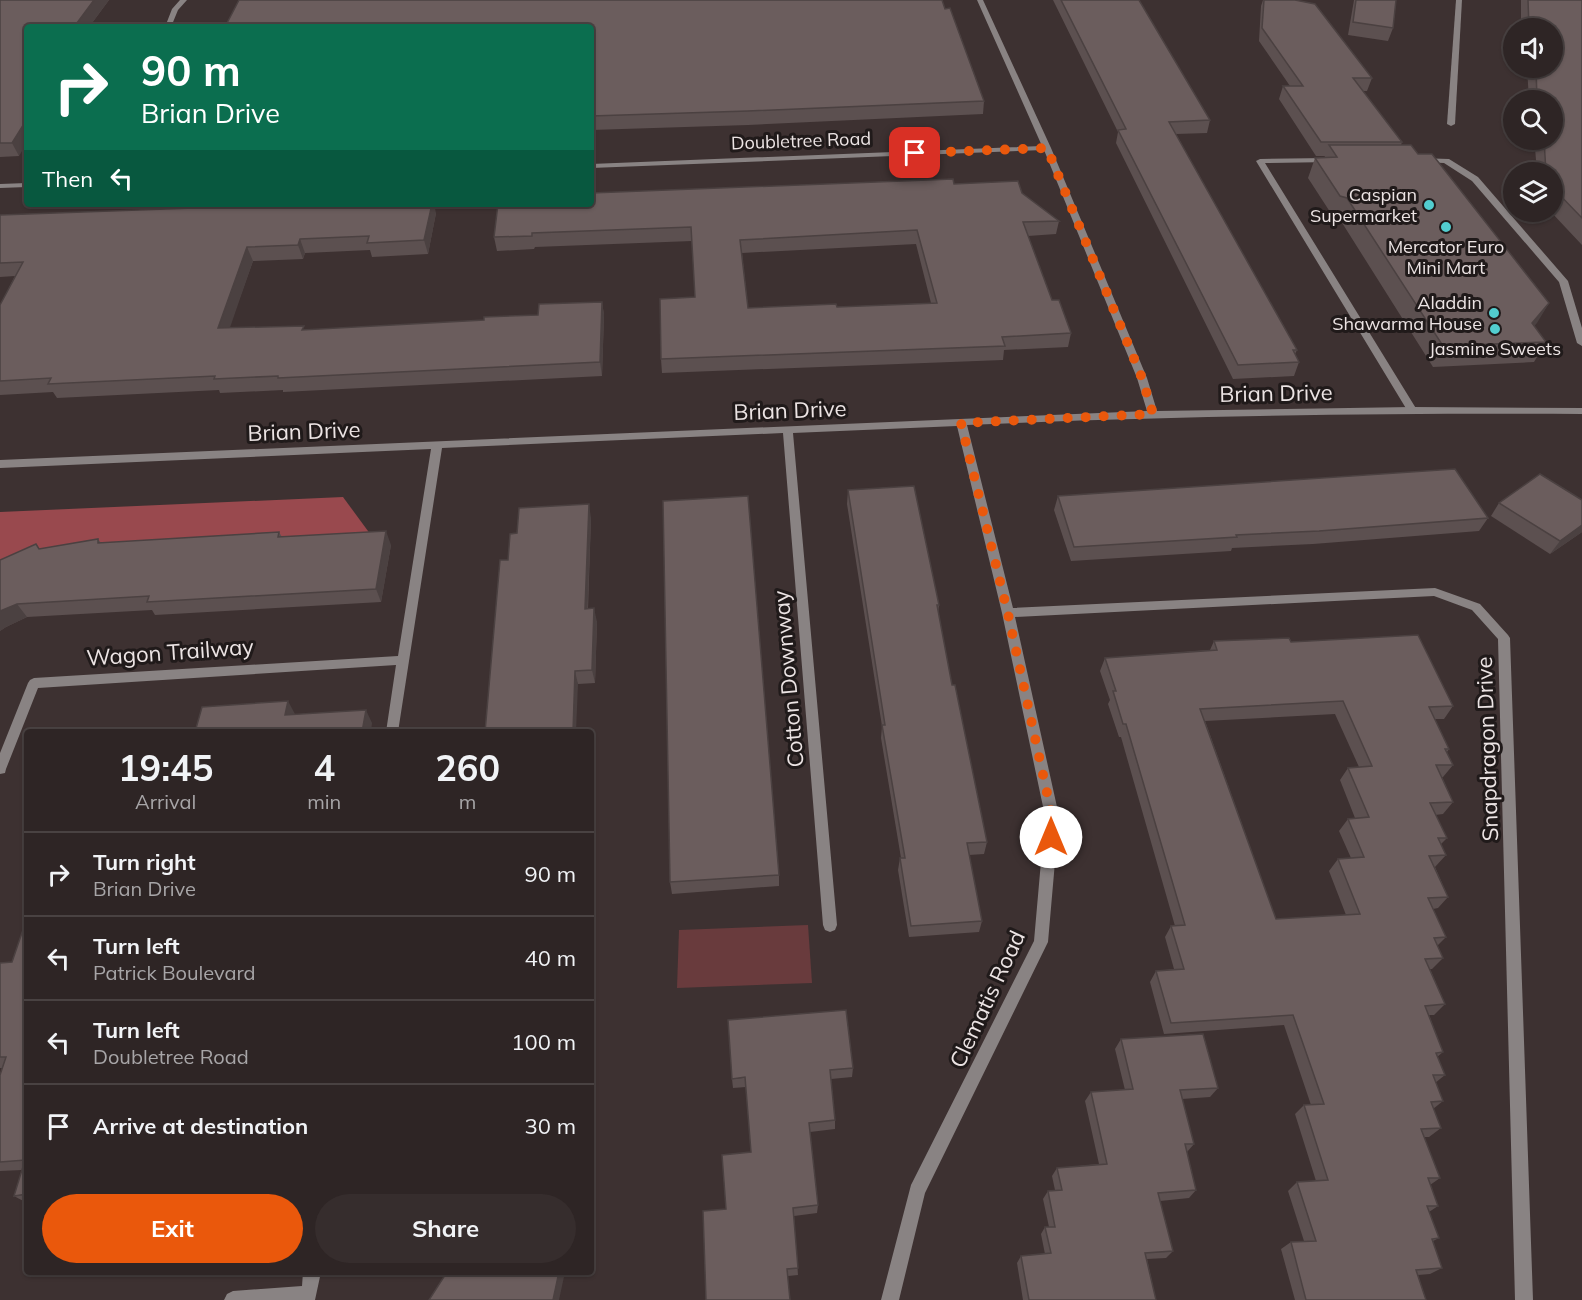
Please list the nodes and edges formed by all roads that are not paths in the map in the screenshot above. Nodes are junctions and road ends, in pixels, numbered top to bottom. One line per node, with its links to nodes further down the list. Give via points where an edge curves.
1 (184, 0): 4 (street)
2 (980, 0): 6 (street)
3 (1459, 0): 5 (street)
4 (169, 24)
5 (1451, 124)
6 (1047, 148): 9 (street, Doubletree Road); 15 (street, via 1142,378)
7 (1344, 159): 13 (street, via 1260,161)
8 (1412, 160): 12 (street, via 1446,161 1476,178 1563,281)
9 (594, 166)
10 (24, 185): 11 (street)
11 (0, 186)
12 (1582, 343)
13 (1412, 410): 14 (street, Brian Drive); 15 (street, Brian Drive)
14 (1582, 411)
15 (1153, 414): 16 (street, Brian Drive)
16 (961, 423): 17 (street, Brian Drive); 20 (street, Clematis Road)
17 (788, 430): 18 (street, Brian Drive); 24 (street, Cotton Downway)
18 (437, 445): 19 (street, Brian Drive); 21 (street)
19 (0, 464)
20 (1008, 614): 27 (street, Clematis Road, via 1052,816 1041,942 917,1191); 28 (street, Snapdragon Drive, via 1435,592 1476,607 1504,638)
21 (402, 660): 22 (street); 23 (street, Wagon Trailway, via 34,683)
22 (392, 729)
23 (0, 769)
24 (830, 925)
25 (312, 1275): 26 (street, via 309,1294)
26 (233, 1300)
27 (890, 1300)
28 (1524, 1300)

